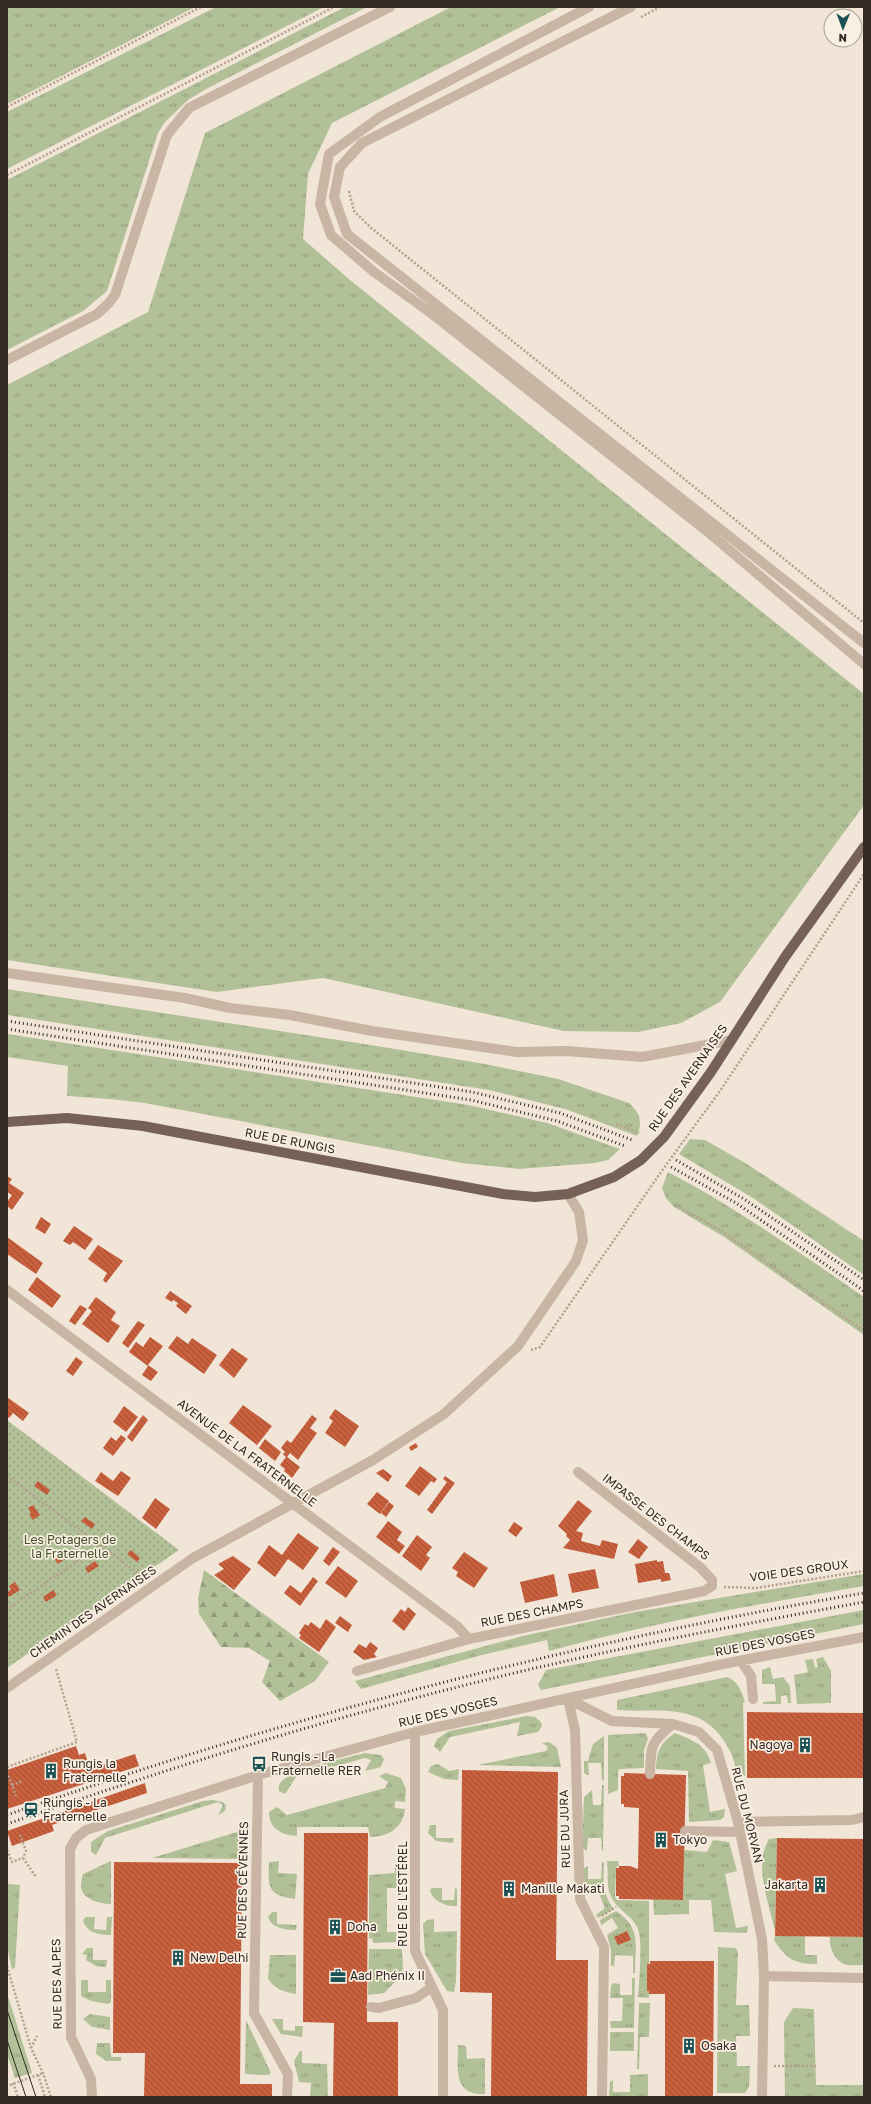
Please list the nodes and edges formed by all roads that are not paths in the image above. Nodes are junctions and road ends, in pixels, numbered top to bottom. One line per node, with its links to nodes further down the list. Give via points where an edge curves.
1 (390, 7): 4 (street, via 189,108 167,134 115,295 97,314)
2 (589, 7): 6 (street, via 380,117 329,154 320,204 331,235 374,272 431,313 708,532)
3 (631, 7): 5 (street, via 362,143 340,167 334,197 347,234)
4 (7, 360)
5 (864, 643)
6 (864, 664)
7 (864, 847): 9 (main road, RUE DES AVERNAISES, via 785,957)
8 (7, 973): 9 (street, via 185,998 230,1008 290,1015 372,1031 517,1052 642,1057)
9 (732, 1040): 11 (main road, RUE DES AVERNAISES, via 664,1137 641,1160 614,1177)
10 (7, 1122): 11 (main road, RUE DE RUNGIS, via 68,1118 114,1122 502,1194 535,1197)
11 (568, 1194): 14 (street, via 580,1212 583,1240 576,1261 518,1346 444,1414 373,1460)
12 (7, 1290): 14 (street, AVENUE DE LA FRATERNELLE)
13 (578, 1472): 15 (street, IMPASSE DES CHAMPS, via 700,1568 712,1580)
14 (292, 1502): 17 (street, AVENUE DE LA FRATERNELLE, via 458,1626); 20 (street, CHEMIN DES AVERNAISES, via 193,1558)
15 (712, 1586): 17 (street, RUE DES CHAMPS, via 704,1591)
16 (864, 1637): 18 (street, RUE DES VOSGES)
17 (469, 1639): 19 (street, RUE DES CHAMPS)
18 (741, 1661): 21 (street, RUE DES VOSGES); 22 (street, via 751,1676)
19 (357, 1671)
20 (7, 1688)
21 (568, 1699): 23 (street, RUE DU MORVAN, via 612,1722); 24 (street, RUE DES VOSGES); 38 (street, RUE DU JURA, via 575,1730 580,1899 604,1947)
22 (753, 1700)
23 (673, 1724): 25 (street, via 657,1736 652,1746); 28 (street, RUE DU MORVAN, via 699,1732 717,1750)
24 (415, 1732): 26 (street, RUE DES VOSGES); 33 (street, RUE DE L'ESTÉREL, via 415,1951)
25 (650, 1774)
26 (258, 1775): 30 (street, RUE DES VOSGES, via 86,1830 76,1838 70,1849); 36 (street, RUE DES CÉVENNES, via 254,2013 288,2074)
27 (864, 1817): 28 (street, via 852,1820)
28 (739, 1827): 29 (street); 31 (street, RUE DU MORVAN, via 762,1939)
29 (685, 1831)
30 (69, 1866): 35 (street, RUE DES ALPES, via 71,2037 91,2079)
31 (764, 1976): 32 (street); 39 (street, RUE DU MORVAN)
32 (864, 1978)
33 (432, 1987): 34 (street, via 416,1998 380,2008); 37 (street, RUE DE L'ESTÉREL, via 443,2010)
34 (371, 2007)
35 (92, 2097)
36 (287, 2097)
37 (443, 2097)
38 (602, 2097)
39 (762, 2097)

